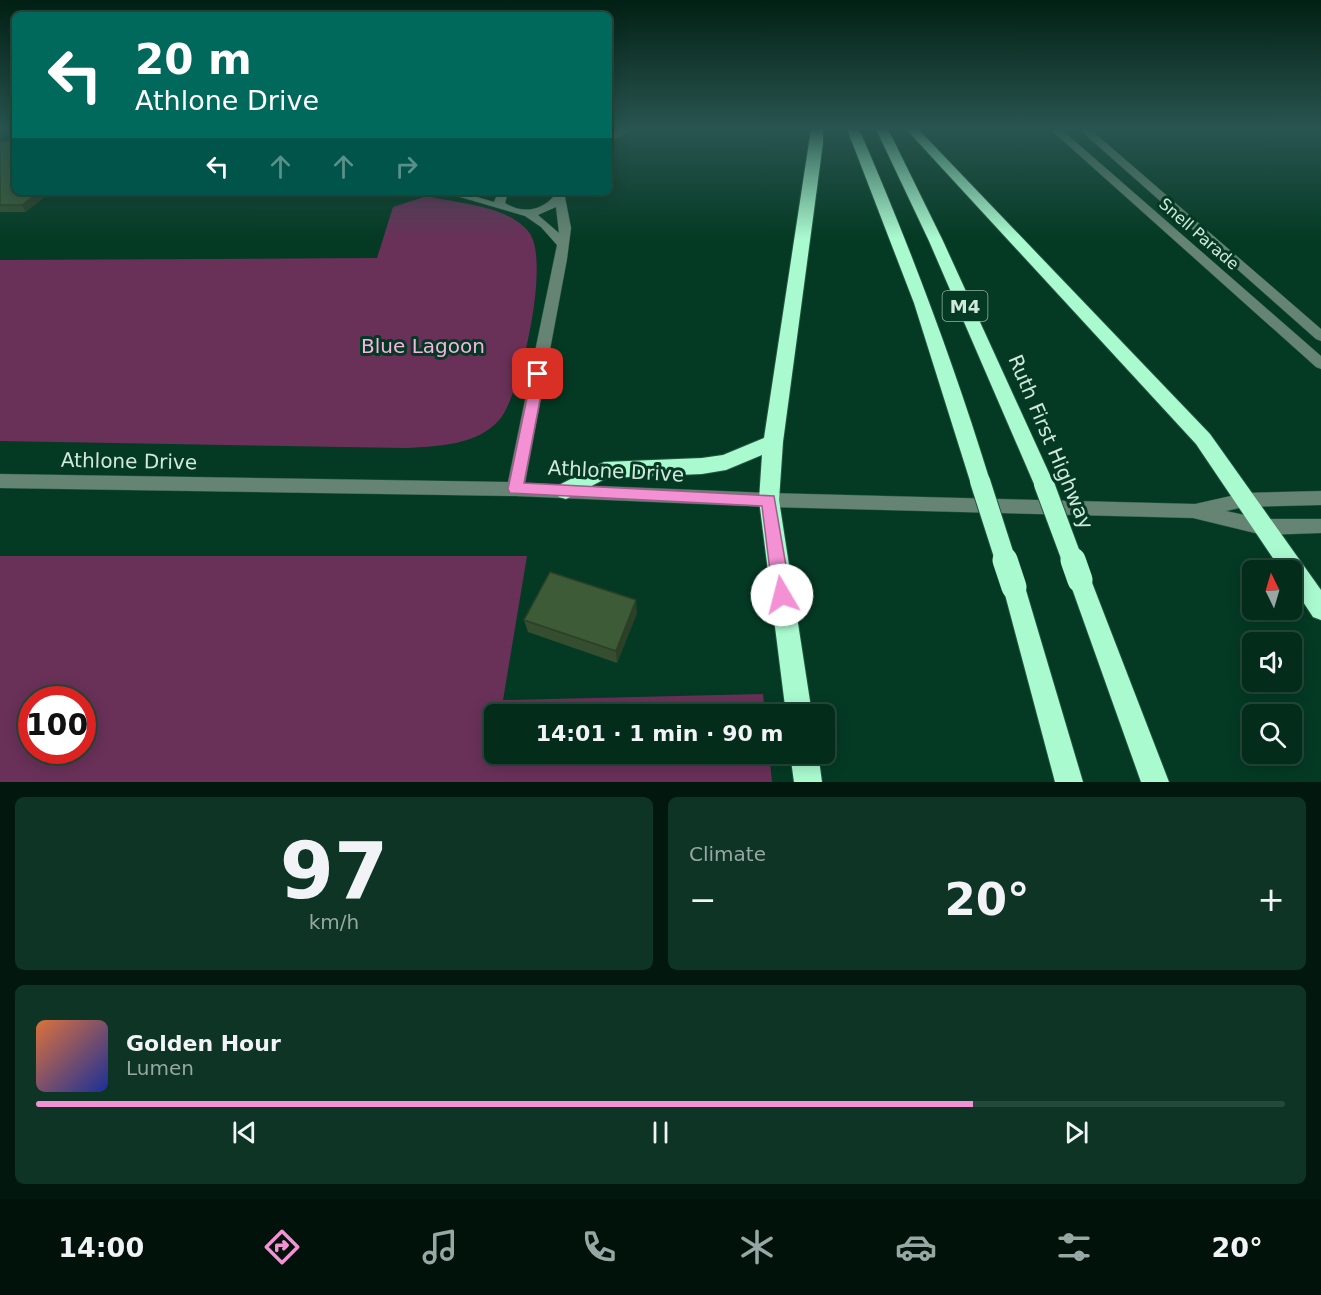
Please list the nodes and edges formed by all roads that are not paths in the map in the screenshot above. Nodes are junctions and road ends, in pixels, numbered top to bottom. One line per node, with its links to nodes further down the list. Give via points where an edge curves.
1 (814, 165): 16 (highway)
2 (867, 165): 30 (highway, M4, bridge, via 959,408)
3 (900, 165): 31 (highway, Ruth First Highway / M4, bridge, via 1044,484)
4 (946, 165): 22 (highway, via 1203,439)
5 (1096, 165): 15 (street, Snell Parade)
6 (1126, 165): 14 (street, Snell Parade)
7 (458, 195): 11 (street)
8 (501, 195): 11 (street, via 499,199)
9 (558, 195): 12 (street, via 546,209)
10 (560, 195): 13 (street, via 565,214)
11 (506, 209): 12 (street)
12 (527, 213): 13 (street)
13 (563, 245): 18 (street)
14 (1321, 336)
15 (1321, 364)
16 (773, 442): 19 (highway, via 718,464 603,470); 21 (highway)
17 (0, 481): 18 (street, Athlone Drive)
18 (515, 489): 19 (street, Athlone Drive)
19 (566, 491): 21 (street, Athlone Drive)
20 (1321, 498): 22 (street, Athlone Drive)
21 (769, 500): 23 (street, Athlone Drive); 27 (highway)
22 (1244, 500): 23 (street, Athlone Drive); 25 (highway)
23 (1193, 511): 25 (street, Athlone Drive)
24 (1321, 526): 25 (street, Athlone Drive)
25 (1263, 527): 26 (highway)
26 (1321, 609)
27 (798, 704)
28 (806, 764): 29 (highway)
29 (808, 782)
30 (1069, 782)
31 (1155, 782)

